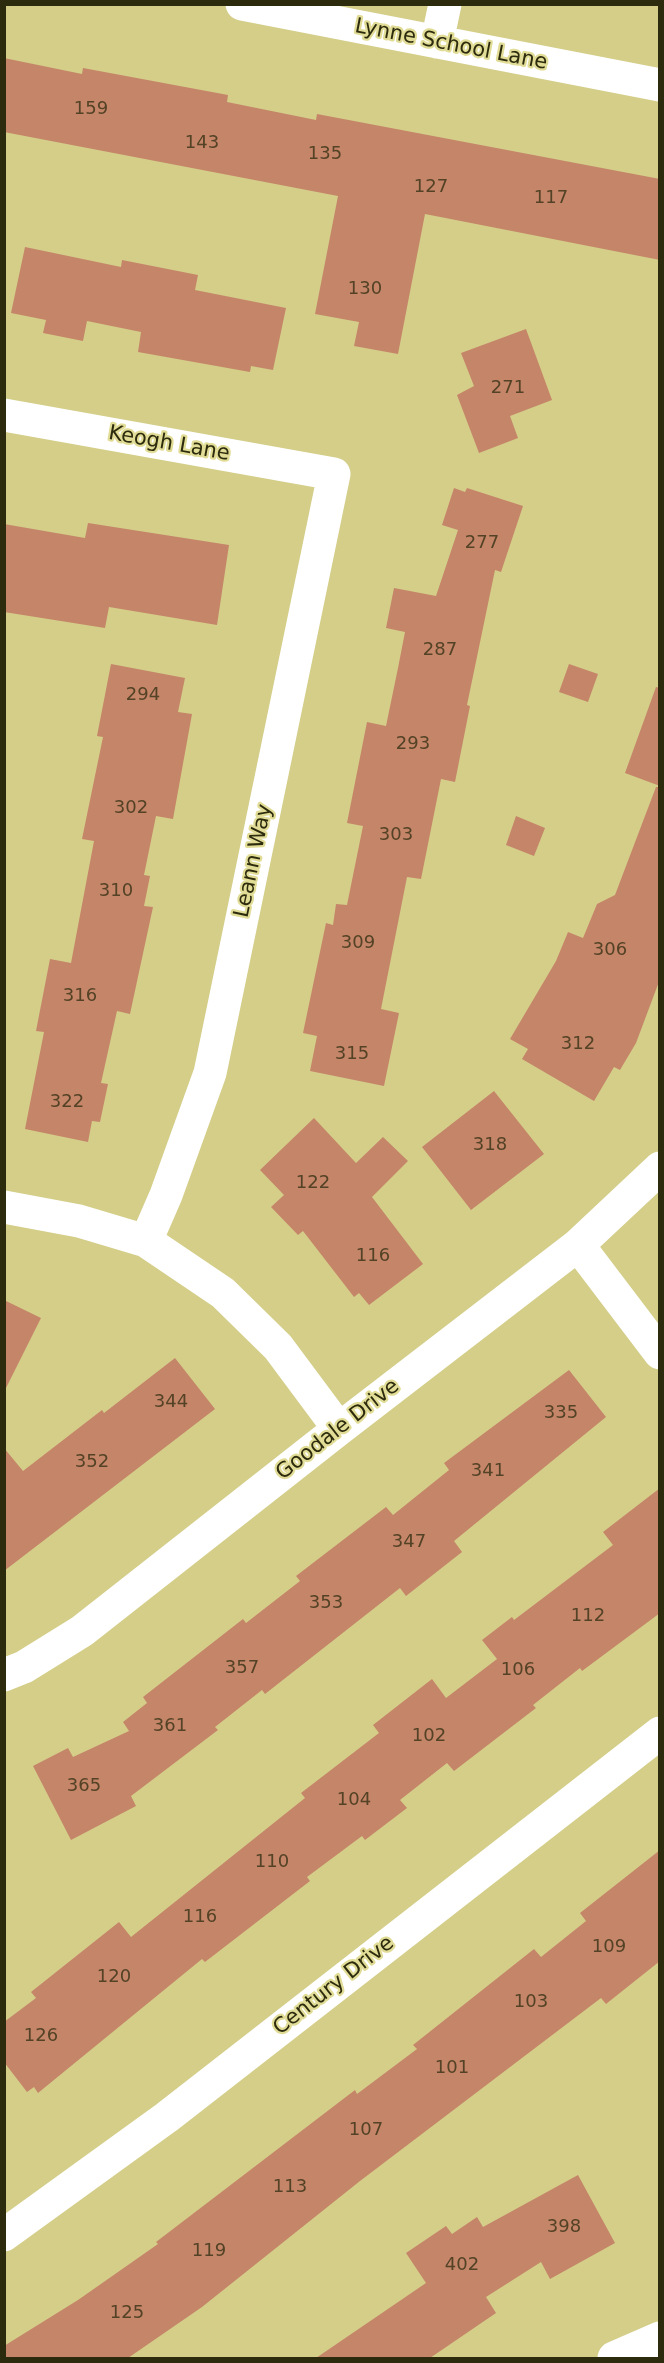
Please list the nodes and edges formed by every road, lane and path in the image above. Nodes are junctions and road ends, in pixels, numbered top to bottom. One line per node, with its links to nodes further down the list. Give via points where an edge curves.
1 (242, 4): 3 (street, Lynne School Lane)
2 (445, 4): 3 (street)
3 (437, 42): 4 (street, Lynne School Lane)
4 (660, 85)
5 (4, 415): 6 (street, Keogh Lane)
6 (334, 474): 9 (street, Leann Way, via 210,1073)
7 (660, 1168): 10 (street, Goodale Drive)
8 (4, 1207): 9 (street, via 79,1221)
9 (146, 1240): 12 (street, via 223,1293 278,1347)
10 (578, 1245): 11 (street); 12 (street, Goodale Drive)
11 (660, 1353)
12 (339, 1428): 13 (street, Goodale Drive, via 82,1631)
13 (4, 1675)
14 (660, 1733): 15 (street, Century Drive, via 167,2116)
15 (4, 2235)
16 (660, 2338): 17 (street)
17 (614, 2358)

